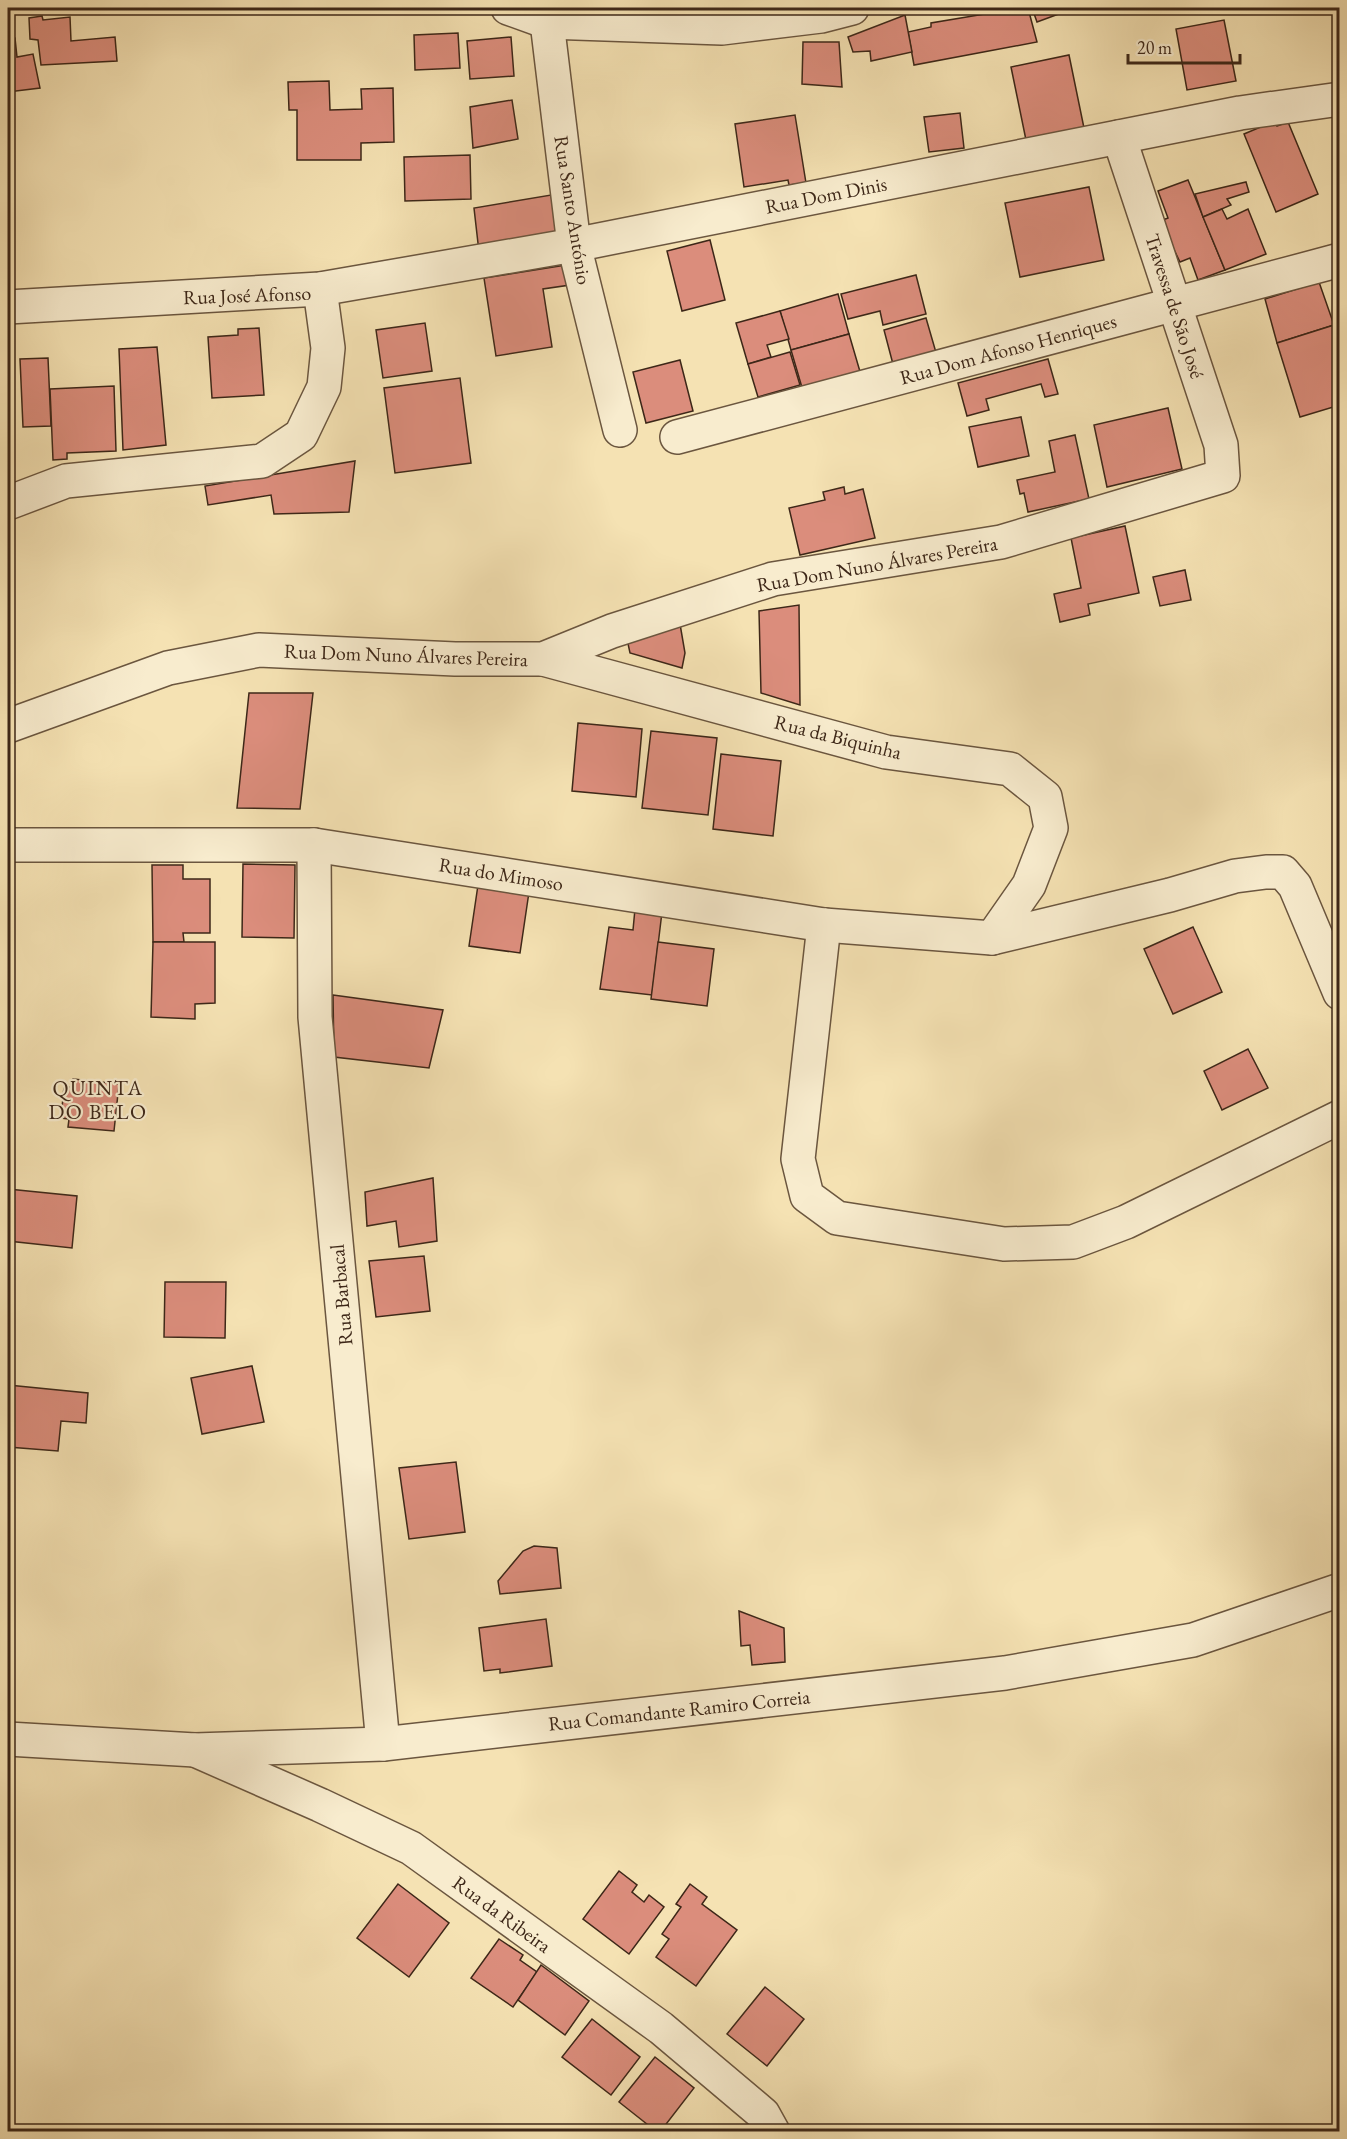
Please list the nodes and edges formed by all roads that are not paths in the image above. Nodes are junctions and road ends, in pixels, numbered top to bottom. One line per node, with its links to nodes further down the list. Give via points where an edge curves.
1 (508, 8): 3 (street)
2 (852, 8): 3 (street, via 821,16 722,28)
3 (547, 22): 6 (street, Rua Santo António)
4 (1333, 100): 5 (street, Rua Dom Dinis, via 1239,113)
5 (1119, 137): 6 (street, Rua Dom Dinis); 9 (street, Travessa de São José)
6 (574, 245): 8 (street, Rua Dom Dinis); 11 (street, Rua Santo António)
7 (1340, 260): 9 (street, Rua Dom Afonso Henriques)
8 (320, 290): 10 (street, Rua José Afonso); 14 (street, Rua José Afonso, via 328,348 324,387 301,435 262,461 66,481)
9 (1174, 306): 12 (street, Rua Dom Afonso Henriques); 13 (street, Travessa de São José, via 1221,445)
10 (8, 307)
11 (620, 430)
12 (676, 437)
13 (1223, 476): 15 (street, Rua Dom Nuno Álvares Pereira, via 1001,542 773,579 612,631)
14 (8, 503)
15 (543, 659): 16 (street, Rua Dom Nuno Álvares Pereira, via 259,650 168,668); 20 (street, Rua da Biquinha, via 886,752 1010,769 1044,797 1051,828 1029,885)
16 (8, 726)
17 (8, 845): 18 (street, Rua do Mimoso)
18 (314, 845): 19 (street, Rua do Mimoso); 25 (street, Rua Barbacal, via 315,1017)
19 (824, 925): 20 (street, Rua do Mimoso); 22 (street, via 798,1159 807,1196 837,1218 1004,1244 1073,1242 1126,1222)
20 (993, 939): 21 (street, Rua do Mimoso, via 1235,876 1283,872 1295,886)
21 (1340, 993)
22 (1340, 1117)
23 (1340, 1590): 25 (street, Rua Comandante Ramiro Correia, via 1194,1640 1005,1674)
24 (8, 1738): 26 (street, Rua Comandante Ramiro Correia)
25 (382, 1743): 26 (street, Rua Comandante Ramiro Correia)
26 (195, 1750): 27 (street, Rua da Ribeira, via 411,1848 661,2028 763,2114)
27 (773, 2132)

